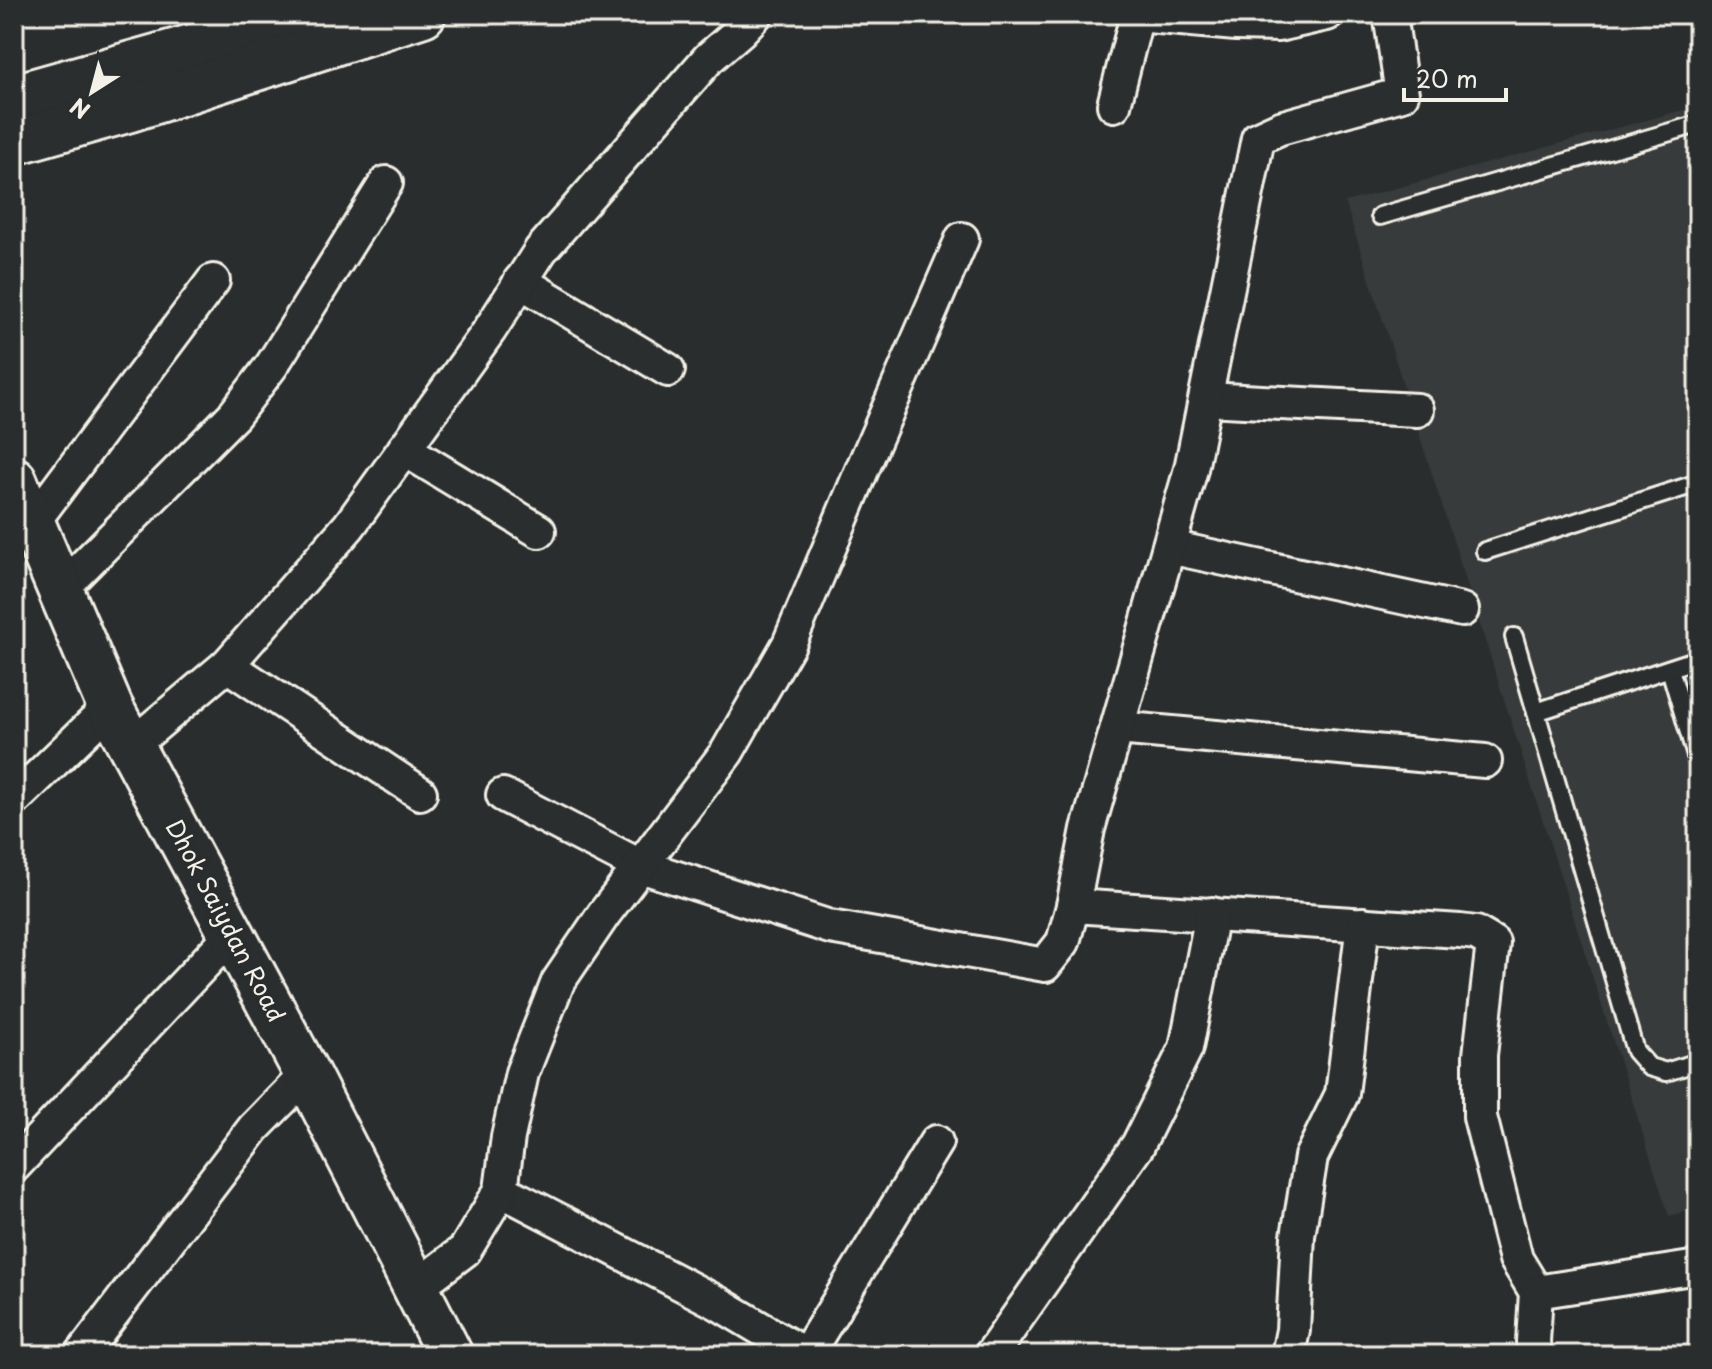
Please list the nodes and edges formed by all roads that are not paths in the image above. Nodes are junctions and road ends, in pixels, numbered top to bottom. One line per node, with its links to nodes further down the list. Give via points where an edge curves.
1 (309, 14): 7 (main road)
2 (423, 14): 7 (main road, via 130,109)
3 (756, 14): 14 (street, via 709,58 541,250)
4 (1327, 14): 6 (street, via 1278,25 1137,15)
5 (1390, 14): 16 (street, via 1402,94 1258,138)
6 (1114, 105)
7 (24, 111): 9 (main road)
8 (1698, 124): 11 (lane)
9 (14, 169)
10 (386, 183): 25 (street, via 272,365 234,415)
11 (1380, 216)
12 (962, 239): 40 (street, via 789,644 727,752)
13 (213, 281): 21 (street)
14 (520, 281): 15 (street); 18 (street)
15 (668, 370)
16 (1206, 399): 17 (street); 23 (street)
17 (1417, 410)
18 (404, 449): 22 (street); 29 (street, via 349,526)
19 (14, 480): 21 (main road, Dhok Saiydan Road)
20 (1698, 483): 24 (lane)
21 (33, 522): 25 (main road, Dhok Saiydan Road)
22 (539, 531)
23 (1169, 547): 26 (street); 33 (street)
24 (1485, 551)
25 (61, 589): 31 (main road, Dhok Saiydan Road)
26 (1462, 610)
27 (1514, 637): 32 (lane)
28 (1698, 659): 30 (lane)
29 (227, 665): 34 (street); 37 (street)
30 (1670, 669): 32 (lane); 36 (lane)
31 (110, 707): 34 (main road, Dhok Saiydan Road); 39 (street)
32 (1536, 712): 45 (lane, via 1635,1051 1649,1067 1666,1072)
33 (1117, 728): 35 (street); 41 (street)
34 (131, 746): 44 (main road, Dhok Saiydan Road)
35 (1485, 761)
36 (1698, 763)
37 (420, 793)
38 (503, 795): 40 (street)
39 (14, 800)
40 (640, 866): 41 (street, via 830,927 1045,965 1063,942); 49 (street, via 558,982 522,1073)
41 (1073, 906): 42 (street)
42 (1212, 914): 43 (street); 56 (street, via 1186,1048 1138,1145)
43 (1363, 924): 52 (street, via 1476,933 1493,943 1480,1055 1480,1117 1516,1259); 57 (street, via 1342,1094 1311,1157)
44 (232, 934): 46 (main road, Dhok Saiydan Road); 48 (street)
45 (1698, 1062)
46 (307, 1074): 51 (main road, Dhok Saiydan Road); 53 (street, via 254,1128)
47 (936, 1142): 55 (street)
48 (14, 1166)
49 (501, 1190): 51 (street, via 465,1250); 55 (street)
50 (1698, 1267): 52 (street)
51 (415, 1288): 54 (main road, Dhok Saiydan Road)
52 (1536, 1292): 58 (street)
53 (81, 1355)
54 (450, 1355)
55 (806, 1355)
56 (991, 1355)
57 (1288, 1355)
58 (1535, 1355)

